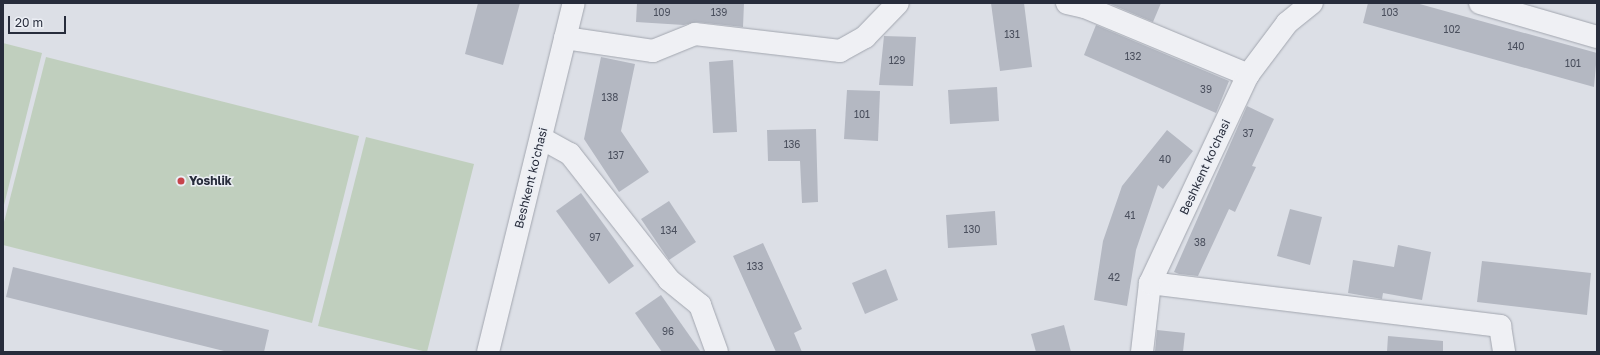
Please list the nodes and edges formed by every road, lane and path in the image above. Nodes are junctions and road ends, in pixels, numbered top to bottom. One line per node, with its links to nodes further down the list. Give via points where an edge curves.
1 (574, 3): 7 (street, Beshkent ko'chasi)
2 (898, 3): 7 (street, via 865,37 840,51 695,34 653,52)
3 (1067, 3): 8 (street, via 1085,7)
4 (1312, 3): 8 (street, Beshkent ko'chasi, via 1287,23)
5 (1480, 3): 6 (street)
6 (1597, 37)
7 (565, 38): 9 (street, Beshkent ko'chasi)
8 (1248, 75): 10 (street, Beshkent ko'chasi)
9 (541, 138): 11 (street, Beshkent ko'chasi); 12 (street, via 570,154 668,280 700,305)
10 (1150, 283): 13 (street, Beshkent ko'chasi); 14 (street, via 1500,326)
11 (488, 352)
12 (717, 352)
13 (1142, 352)
14 (1504, 352)

